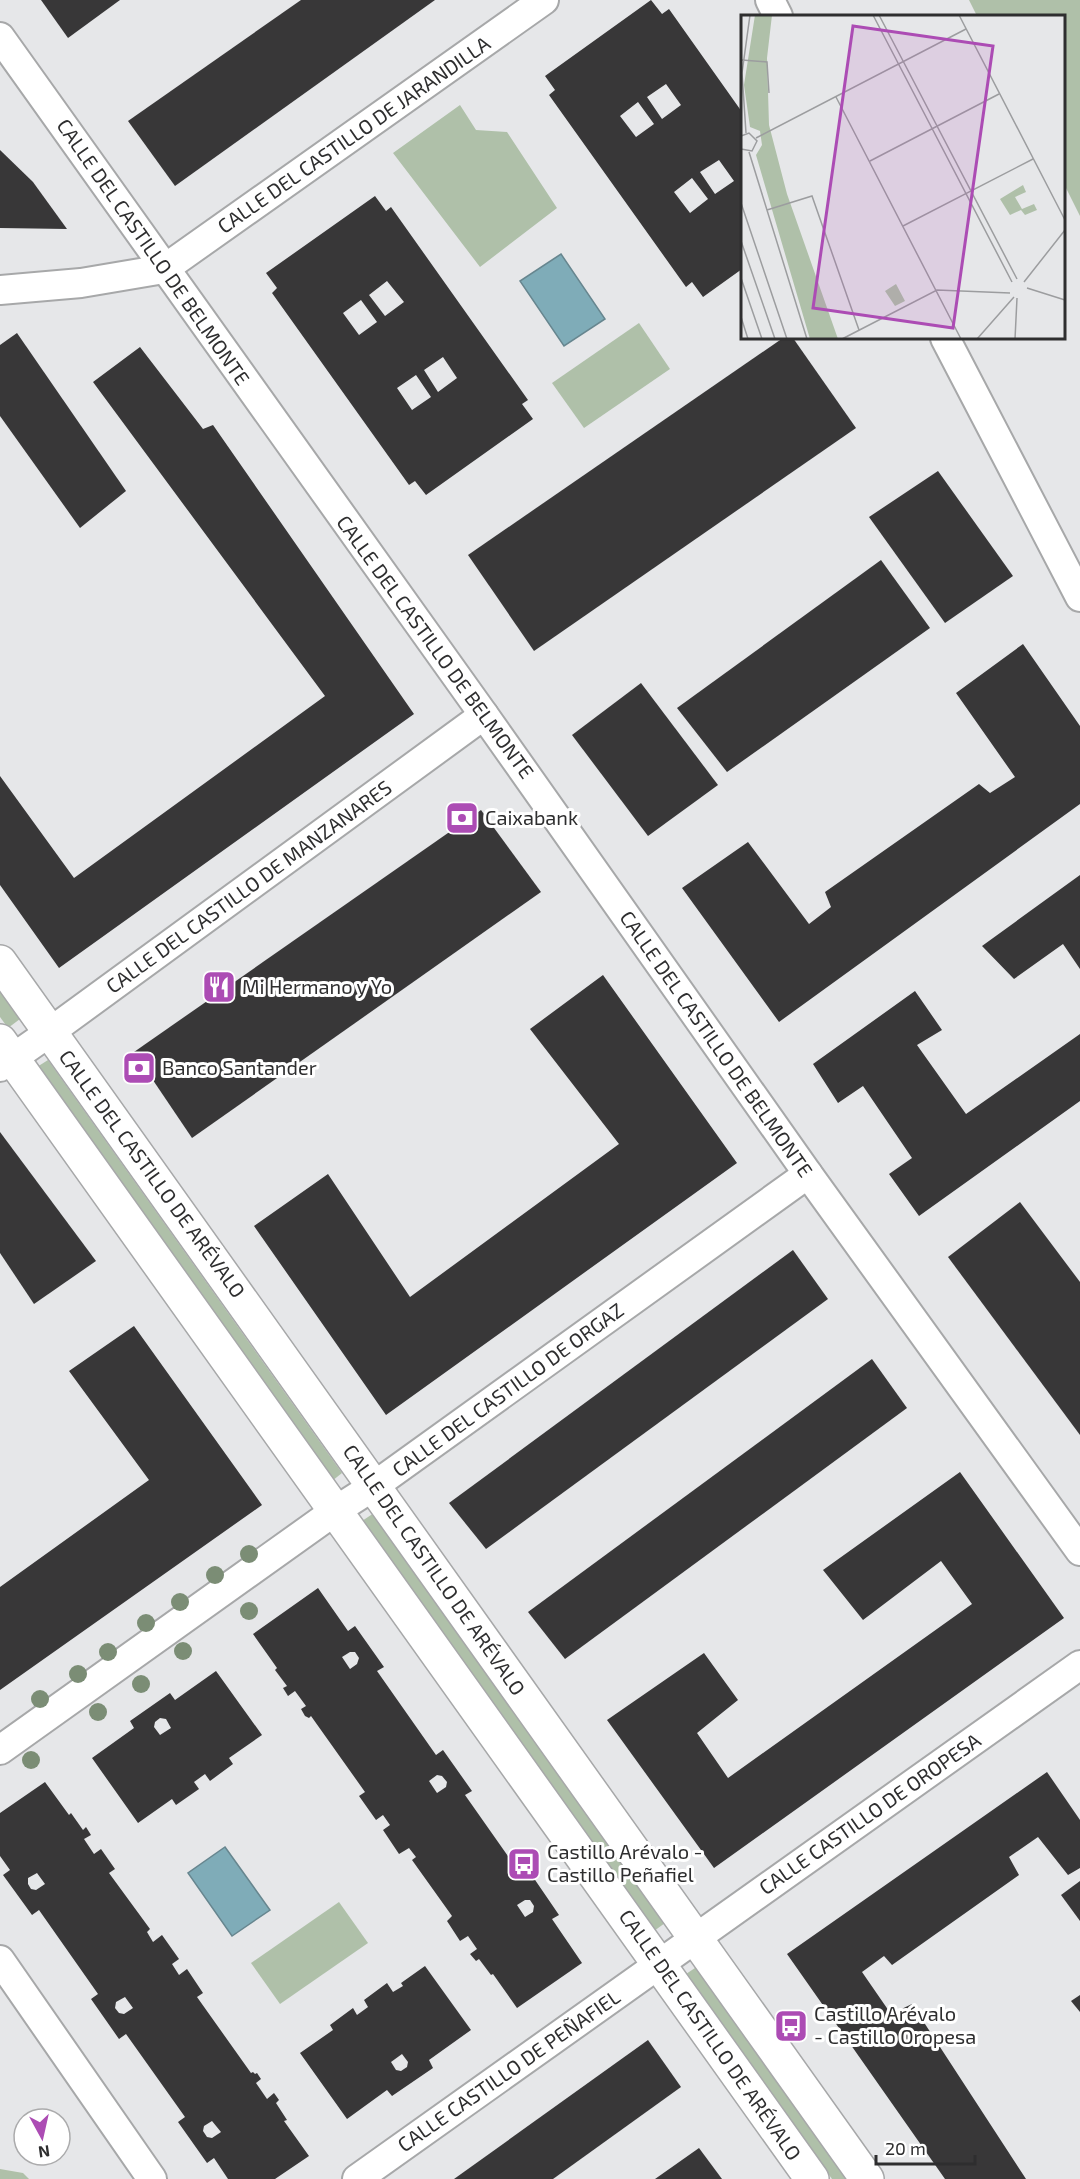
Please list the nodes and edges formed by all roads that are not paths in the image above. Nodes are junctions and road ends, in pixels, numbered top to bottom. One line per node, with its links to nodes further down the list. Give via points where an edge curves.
1 (544, 0): 5 (street, CALLE DEL CASTILLO DE JARANDILLA)
2 (770, 0): 3 (street)
3 (778, 15)
4 (0, 37): 5 (street, CALLE DEL CASTILLO DE BELMONTE)
5 (164, 269): 6 (street, via 81,283); 9 (street, CALLE DEL CASTILLO DE BELMONTE)
6 (0, 290)
7 (946, 339): 8 (street)
8 (1080, 597)
9 (484, 715): 11 (street, CALLE DEL CASTILLO DE MANZANARES); 13 (street, CALLE DEL CASTILLO DE BELMONTE)
10 (0, 962): 11 (street, CALLE DEL CASTILLO DE ARÉVALO)
11 (50, 1032): 12 (street, CALLE DEL CASTILLO DE MANZANARES); 14 (street, CALLE DEL CASTILLO DE ARÉVALO)
12 (4, 1055): 15 (street, CALLE DEL CASTILLO DE ARÉVALO)
13 (808, 1174): 14 (street, CALLE DEL CASTILLO DE ORGAZ); 16 (street, CALLE DEL CASTILLO DE BELMONTE)
14 (374, 1486): 15 (street, CALLE DEL CASTILLO DE ORGAZ); 19 (street, CALLE DEL CASTILLO DE ARÉVALO)
15 (335, 1511): 18 (street, CALLE DEL CASTILLO DE ORGAZ); 21 (street, CALLE DEL CASTILLO DE ARÉVALO)
16 (1080, 1551)
17 (1080, 1665): 19 (street, CALLE CASTILLO DE OROPESA)
18 (0, 1750)
19 (696, 1939): 21 (street, CALLE CASTILLO DE OROPESA); 25 (street, CALLE DEL CASTILLO DE ARÉVALO)
20 (0, 1960): 22 (street)
21 (660, 1964): 23 (street, CALLE CASTILLO DE PEÑAFIEL); 24 (street, CALLE DEL CASTILLO DE ARÉVALO)
22 (152, 2179)
23 (357, 2179)
24 (812, 2179)
25 (867, 2179)

